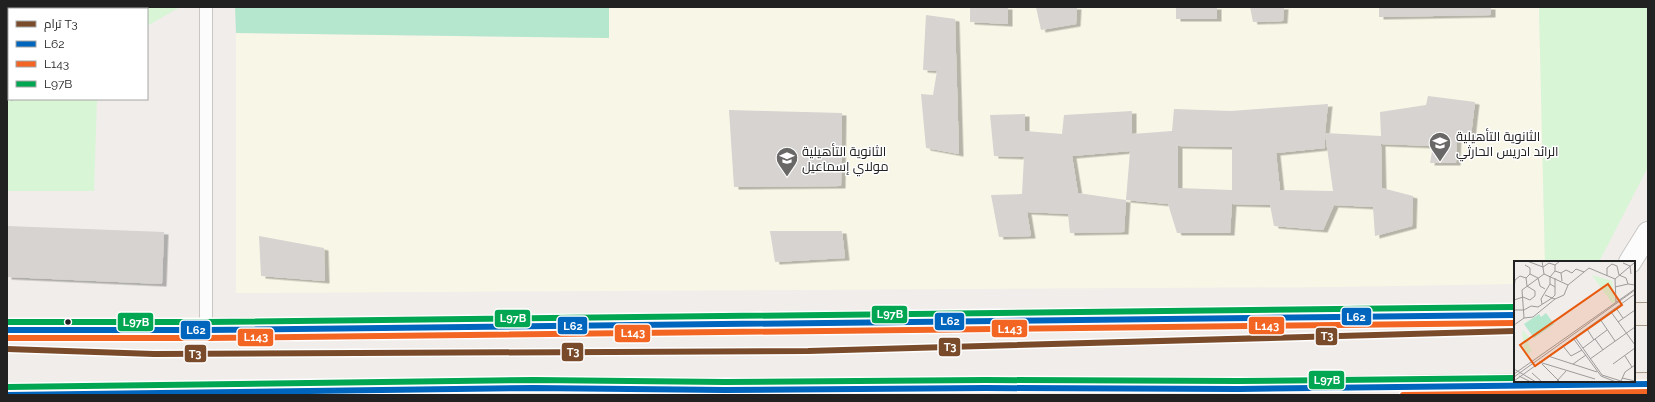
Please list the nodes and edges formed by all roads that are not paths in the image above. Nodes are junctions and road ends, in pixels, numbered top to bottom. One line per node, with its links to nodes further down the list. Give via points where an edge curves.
1 (206, 7): 8 (lane)
2 (1648, 233): 3 (street)
3 (1631, 261)
4 (1635, 314): 5 (main road)
5 (1648, 314)
6 (1514, 315): 8 (main road)
7 (7, 330): 8 (main road)
8 (206, 330)
9 (1648, 384): 10 (main road)
10 (1546, 389): 11 (main road)
11 (1441, 390): 15 (main road)
12 (534, 391): 16 (main road); 17 (main road)
13 (986, 391): 14 (main road); 15 (main road)
14 (758, 392): 16 (main road)
15 (1239, 392)
16 (725, 393)
17 (246, 394): 19 (main road)
18 (7, 395): 19 (main road)
19 (81, 395)

